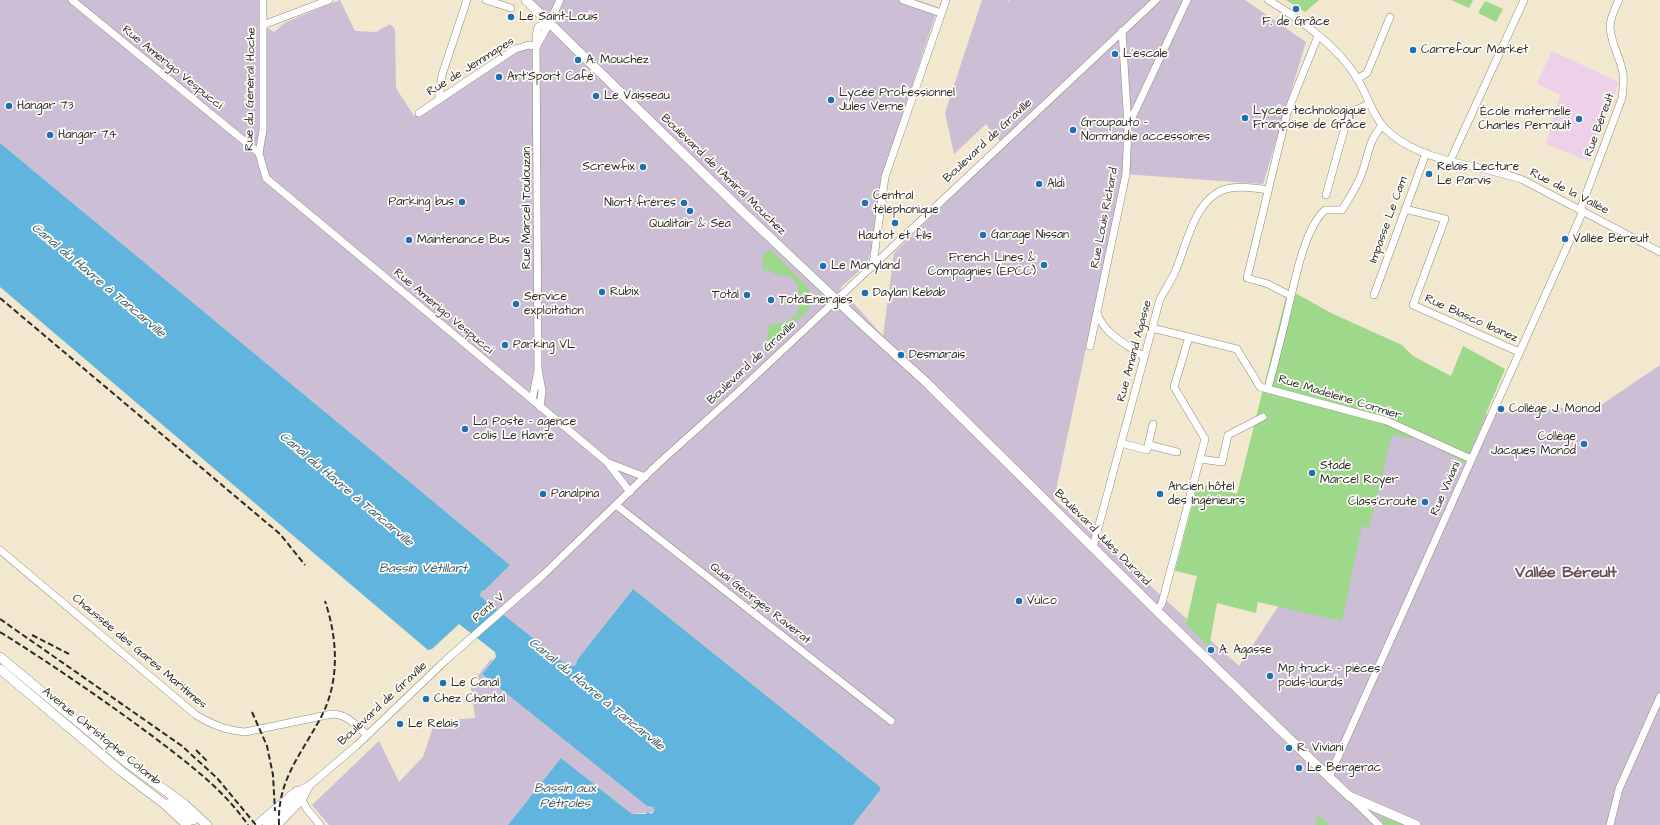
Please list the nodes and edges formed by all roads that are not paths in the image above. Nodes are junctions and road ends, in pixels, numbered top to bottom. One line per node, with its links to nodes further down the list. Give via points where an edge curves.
1 (72, 0): 29 (street, Rue Amerigo Vespucci)
2 (263, 0): 19 (street, Rue du Général Hoche)
3 (329, 0): 19 (street)
4 (467, 0): 24 (street, via 442,75)
5 (486, 0): 15 (street)
6 (526, 0): 18 (main road, Boulevard de l'Amiral Mouchez)
7 (560, 0): 18 (street, Rue Marcel Toulouzan)
8 (903, 0): 16 (street)
9 (946, 0): 16 (street)
10 (1156, 0): 20 (street, Boulevard de Graville)
11 (1187, 0): 27 (street)
12 (1268, 0): 21 (street, Rue de la Vallée)
13 (1524, 0): 31 (street)
14 (1619, 0): 36 (street, Rue Béreult, via 1610,26 1613,47 1623,72 1622,98)
15 (511, 8)
16 (941, 13): 38 (street, via 885,178)
17 (1390, 16): 23 (street, via 1367,73)
18 (548, 22): 22 (street, Rue Marcel Toulouzan); 41 (main road, Boulevard de l'Amiral Mouchez)
19 (263, 25): 29 (street, Rue du Général Hoche, via 263,130)
20 (1122, 31): 27 (street, Rue Louis Richard); 38 (street, Boulevard de Graville)
21 (1318, 36): 23 (street, Rue de la Vallée, via 1349,67); 33 (street, via 1288,113)
22 (537, 46): 24 (street, Rue de Jemmapes, via 529,45 515,49); 48 (street, Rue Marcel Toulouzan)
23 (1357, 79): 25 (street, Rue de la Vallée)
24 (439, 100): 26 (street, Rue de Jemmapes)
25 (1369, 104): 28 (street, Rue de la Vallée); 34 (street, via 1348,116)
26 (418, 113)
27 (1128, 126): 42 (street, Rue Louis Richard, via 1126,174)
28 (1382, 126): 30 (street, Rue de la Vallée, via 1401,141); 40 (street, via 1374,136 1360,179 1342,210 1326,210 1310,234)
29 (259, 152): 32 (street, Rue du Général Hoche)
30 (1426, 153): 31 (street, Rue de la Vallée); 35 (street, Impasse Le Cam)
31 (1450, 161): 36 (street, Rue de la Vallée, via 1506,174)
32 (266, 178): 50 (street, Rue Amerigo Vespucci)
33 (1268, 190): 40 (street, via 1247,278 1268,284); 43 (street, Rue Amand Agasse, via 1230,188 1211,198 1204,206 1192,226 1175,272 1160,299)
34 (1326, 195)
35 (1405, 210): 39 (street, Impasse Le Cam); 46 (street, Rue Blasco Ibanez, via 1445,219 1413,305)
36 (1582, 210): 37 (street, Rue de la Vallée); 46 (street, Rue Viviani)
37 (1660, 250)
38 (873, 264): 41 (street, Boulevard de Graville)
39 (1374, 295)
40 (1292, 296): 49 (street)
41 (836, 299): 60 (street, Boulevard de Graville); 63 (main road, Boulevard Jules Durand, via 926,382)
42 (1097, 312): 45 (street, Rue Louis Richard); 47 (street, via 1108,331)
43 (1152, 328): 44 (street); 47 (street, Rue Amand Agasse)
44 (1189, 336): 49 (street, via 1237,348 1260,386); 57 (street, via 1174,387 1205,439)
45 (1090, 346)
46 (1519, 352): 58 (street, Rue Viviani)
47 (1144, 357): 54 (street, Rue Amand Agasse)
48 (538, 369): 50 (street, Rue Marcel Toulouzan); 51 (street, Rue Marcel Toulouzan, via 542,391)
49 (1268, 388): 58 (street, Rue Madeleine Cormier, via 1387,421)
50 (530, 398): 51 (street, Rue Amerigo Vespucci)
51 (540, 407): 59 (street, Rue Amerigo Vespucci)
52 (1262, 417): 57 (street, via 1228,435 1222,462)
53 (1153, 424): 55 (street)
54 (1121, 443): 55 (street, via 1148,450); 63 (street, Rue Amand Agasse)
55 (1149, 445): 56 (street)
56 (1177, 452)
57 (1200, 459): 66 (street, via 1162,603)
58 (1471, 459): 73 (street, Rue Viviani)
59 (607, 462): 60 (street, Rue Amerigo Vespucci); 61 (street, Rue Amerigo Vespucci)
60 (645, 477): 61 (street, Boulevard de Graville)
61 (630, 492): 62 (street, Boulevard de Graville)
62 (616, 505): 65 (street, Boulevard de Graville); 71 (street, Quai Georges Raverat)
63 (1093, 547): 66 (main road, Boulevard Jules Durand)
64 (0, 550): 72 (street, Chaussée des Gares Maritimes, via 196,715 214,725 245,732 340,714)
65 (521, 595): 67 (street, Pont V)
66 (1157, 611): 73 (main road, Boulevard Jules Durand)
67 (471, 637): 72 (street, Boulevard de Graville)
68 (0, 657): 81 (main road, via 126,762 184,804)
69 (0, 669): 74 (main road, Avenue Christophe Colomb)
70 (1660, 698): 88 (street, via 1619,789)
71 (890, 722)
72 (367, 735): 75 (street, Boulevard de Graville)
73 (1329, 777): 77 (main road, Boulevard Jules Durand)
74 (139, 785): 79 (main road, Avenue Christophe Colomb); 80 (main road, via 155,793)
75 (310, 785): 76 (street, Boulevard de Graville); 78 (street, Boulevard de Graville)
76 (297, 791): 78 (street); 82 (street, Boulevard de Graville); 83 (main road, via 293,800)
77 (1349, 796): 86 (street, Boulevard Jules Durand); 87 (main road, Boulevard Jules Durand)
78 (302, 800): 84 (street, Boulevard de Graville); 85 (street)
79 (187, 825)
80 (199, 825)
81 (207, 825)
82 (256, 825)
83 (267, 825)
84 (278, 825)
85 (320, 825)
86 (1379, 825)
87 (1416, 825)
88 (1610, 825)

